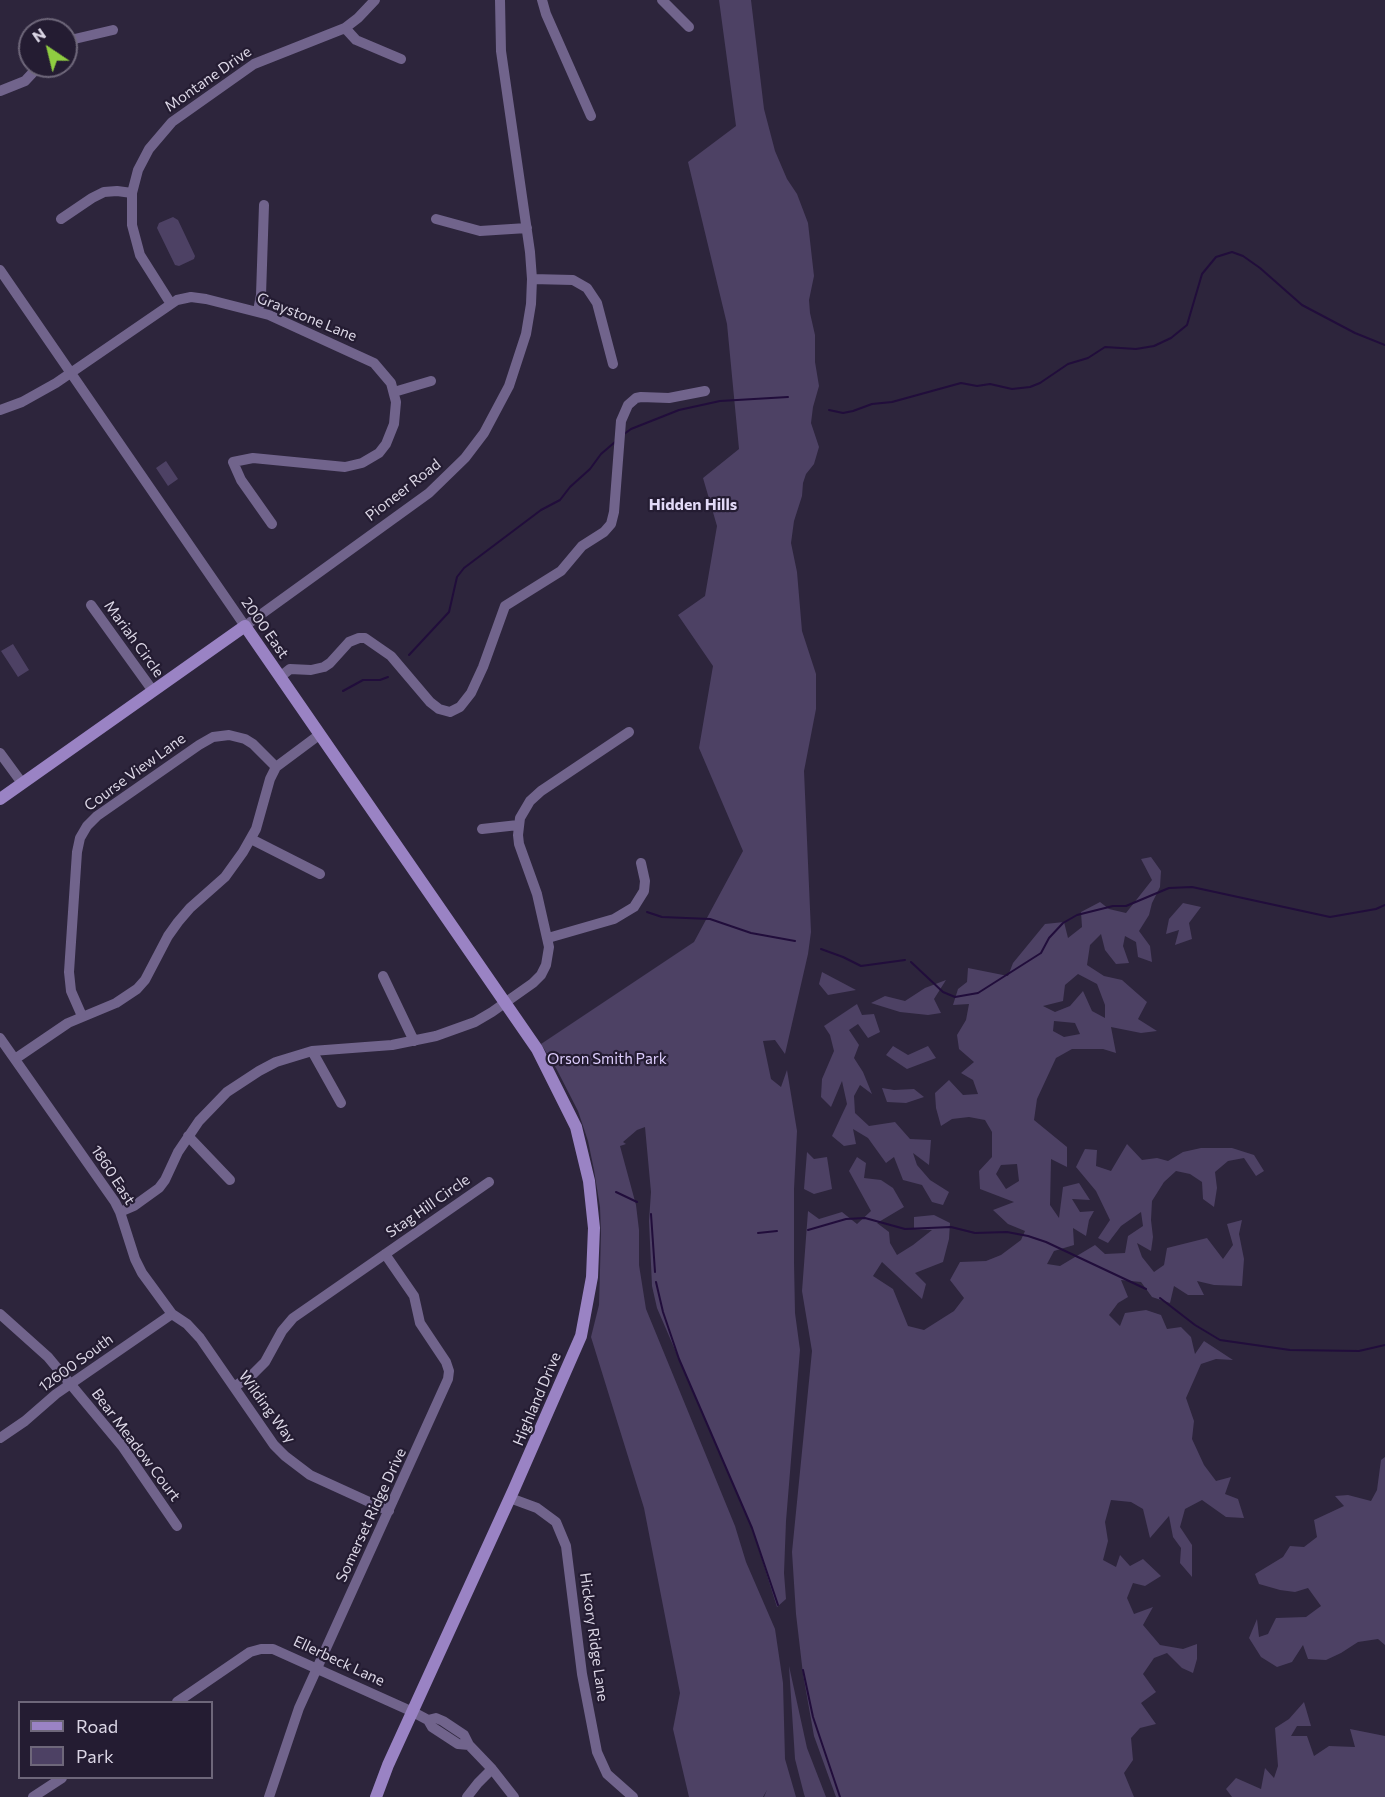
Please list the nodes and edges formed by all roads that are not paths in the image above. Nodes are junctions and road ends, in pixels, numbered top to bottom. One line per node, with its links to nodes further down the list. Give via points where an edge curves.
1 (375, 0): 6 (street, Montane Drive)
2 (500, 0): 17 (street, Pioneer Road, via 501,51)
3 (542, 0): 12 (street)
4 (662, 0): 5 (street)
5 (689, 27)
6 (345, 28): 9 (street, via 356,40); 13 (street, Montane Drive, via 260,60 182,114 149,149)
7 (113, 30): 8 (street)
8 (78, 38)
9 (401, 59)
10 (28, 78): 11 (street)
11 (0, 91)
12 (591, 116)
13 (132, 193): 15 (street, via 104,192); 20 (street, Montane Drive, via 136,245)
14 (264, 205): 21 (street)
15 (61, 219)
16 (436, 219): 17 (street, via 480,231)
17 (527, 228): 19 (street, Pioneer Road)
18 (0, 270): 23 (street, 2000 East)
19 (532, 279): 22 (street, via 573,280 587,288 597,303); 30 (street, Pioneer Road, via 528,324 518,365 502,402 465,458 429,493)
20 (171, 304): 21 (street, Graystone Lane, via 184,298 199,298); 23 (street, Graystone Lane)
21 (258, 311): 26 (street, Graystone Lane, via 367,358 380,369)
22 (613, 364)
23 (71, 373): 27 (street, Graystone Lane, via 33,397); 30 (street, 2000 East)
24 (431, 381): 26 (street)
25 (705, 391): 31 (street, via 669,398 636,398 624,410 614,512 608,528 586,542 561,571 505,606 483,667 460,707 450,712 439,710 391,656 365,638 349,642 324,667 290,669)
26 (394, 392): 28 (street, via 396,413 391,435 379,453 362,463 345,467 253,458 233,462)
27 (0, 410)
28 (272, 524)
29 (91, 605): 32 (street, Mariah Circle)
30 (244, 626): 31 (street, 2000 East); 32 (street, Pioneer Road)
31 (280, 677): 34 (street, 2000 East)
32 (153, 691): 37 (street, Pioneer Road)
33 (629, 732): 39 (street, via 535,796)
34 (319, 735): 36 (street); 46 (street, 2000 East)
35 (0, 753): 37 (street)
36 (276, 767): 41 (street); 47 (street, Course View Lane, via 245,739 213,737 87,826 77,852 69,965 70,985)
37 (22, 783): 38 (street, Pioneer Road)
38 (0, 799)
39 (518, 825): 40 (street); 44 (street, via 519,844)
40 (482, 829)
41 (251, 839): 43 (street); 47 (street, via 225,877 178,922 137,989 116,1003)
42 (641, 863): 44 (street, via 644,891 634,907 614,919)
43 (320, 874)
44 (548, 938): 46 (street, via 548,955 541,975)
45 (383, 976): 49 (street)
46 (505, 1003): 49 (street, via 475,1022); 63 (street, Highland Drive, via 537,1049 576,1127 590,1181 594,1228 592,1277 581,1336)
47 (82, 1016): 51 (street)
48 (0, 1038): 51 (street, 1860 East)
49 (414, 1041): 50 (street)
50 (312, 1051): 52 (street); 53 (street, via 276,1062 242,1080 212,1105)
51 (15, 1059): 56 (street, 1860 East)
52 (341, 1103)
53 (188, 1136): 54 (street); 56 (street, via 159,1188)
54 (230, 1180)
55 (489, 1182): 57 (street, Stag Hill Circle)
56 (120, 1212): 59 (street, 1860 East, via 138,1266)
57 (385, 1254): 61 (street, Stag Hill Circle, via 293,1318 265,1362); 64 (street, Somerset Ridge Drive, via 414,1296 420,1323 449,1371 445,1388)
58 (0, 1314): 60 (street, Bear Meadow Court, via 35,1344)
59 (172, 1314): 60 (street, 12600 South); 61 (street, Wilding Way, via 194,1331)
60 (70, 1384): 62 (street, 12600 South); 65 (street, Bear Meadow Court, via 122,1446)
61 (234, 1387): 64 (street, Wilding Way, via 274,1445 297,1466)
62 (0, 1438)
63 (510, 1498): 68 (street, Highland Drive); 76 (street, Hickory Ridge Lane, via 537,1508 556,1522 566,1546 582,1674 597,1752 607,1774)
64 (389, 1511): 66 (street, Somerset Ridge Drive)
65 (177, 1526)
66 (317, 1668): 67 (street, Ellerbeck Lane, via 279,1650 256,1650); 68 (street, Ellerbeck Lane); 72 (street, Somerset Ridge Drive)
67 (178, 1701)
68 (413, 1712): 69 (street, Ellerbeck Lane, via 458,1744 469,1745); 73 (street, Highland Drive)
69 (492, 1768): 74 (street); 75 (street, Ellerbeck Lane)
70 (60, 1779): 71 (street)
71 (33, 1797)
72 (269, 1797)
73 (376, 1797)
74 (467, 1797)
75 (514, 1797)
76 (633, 1797)

